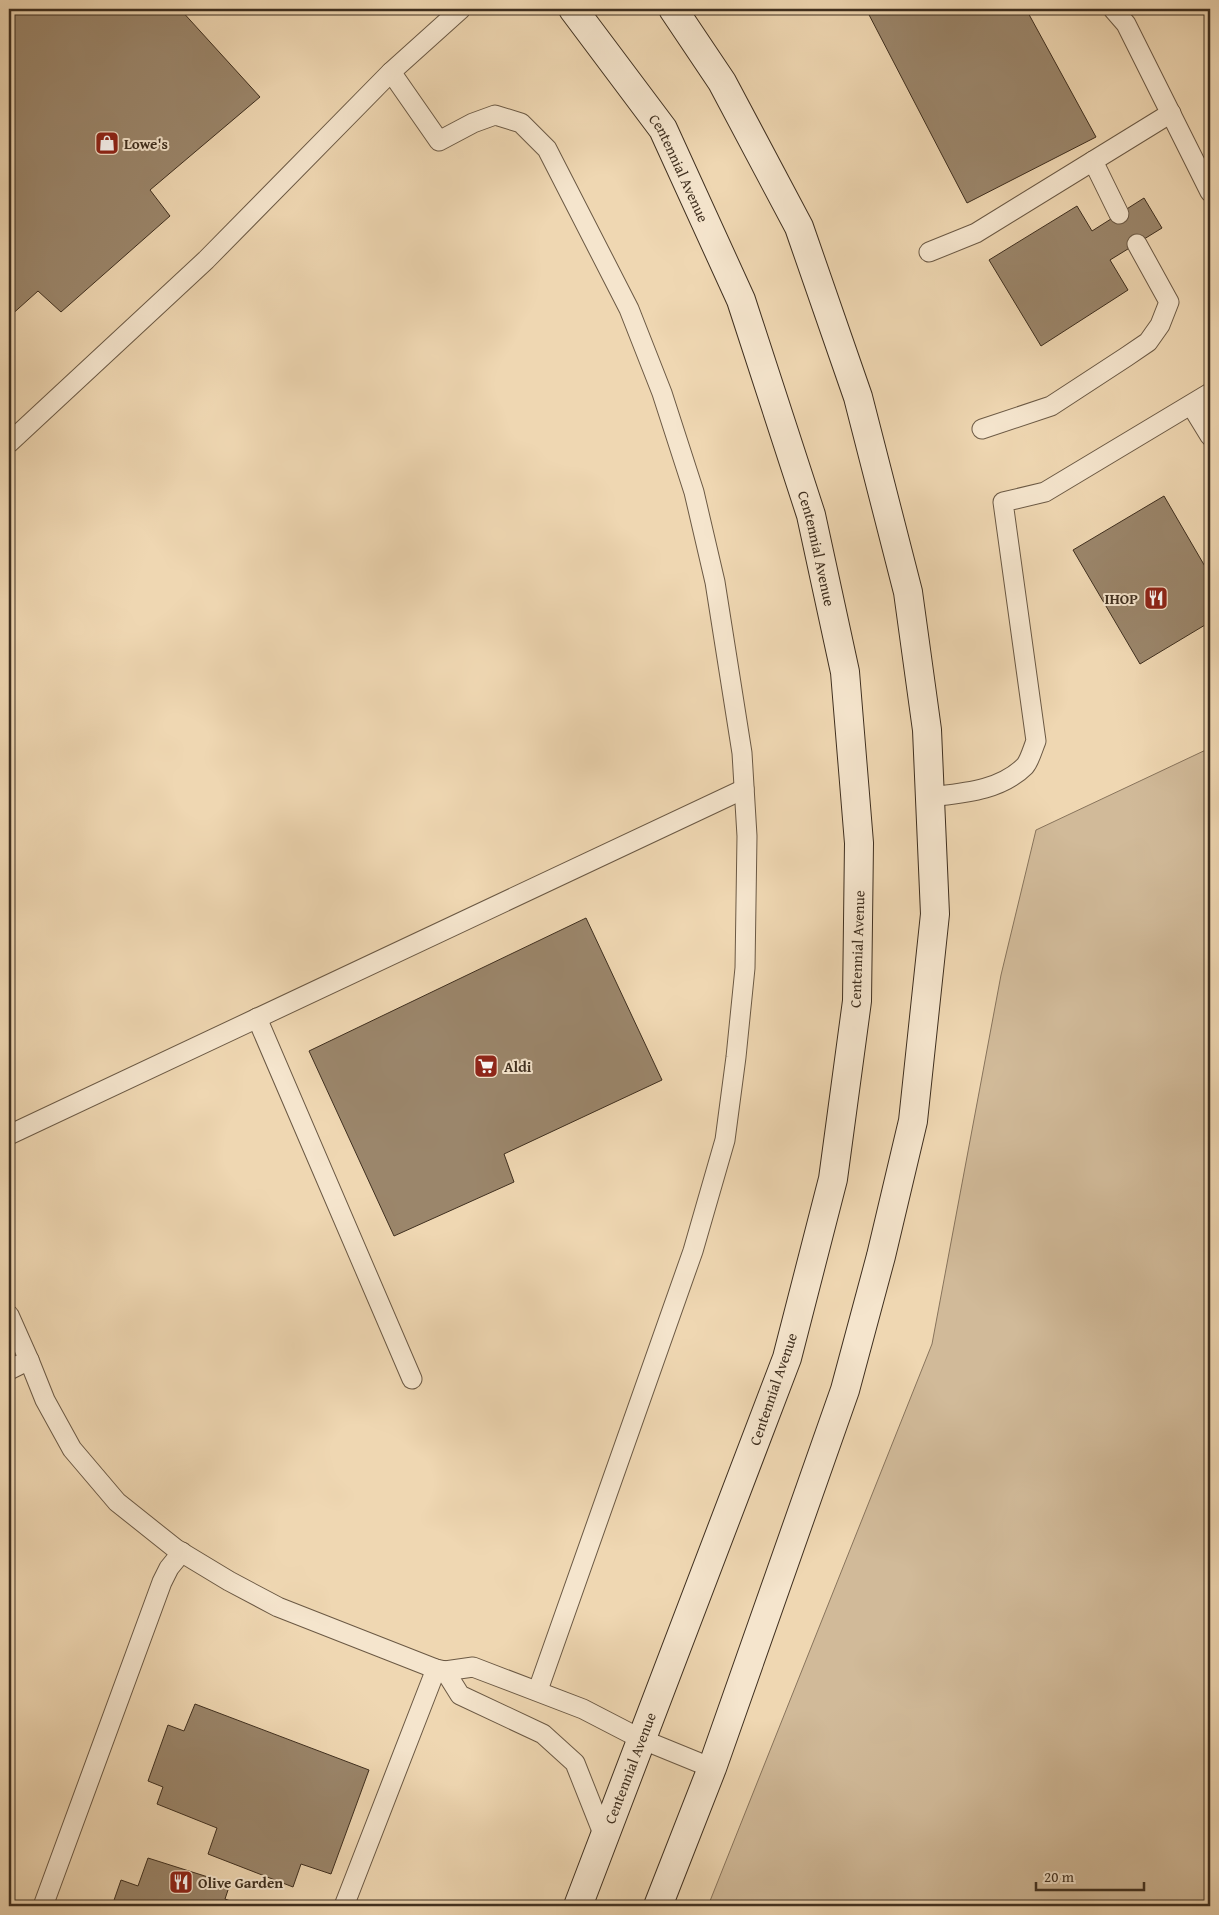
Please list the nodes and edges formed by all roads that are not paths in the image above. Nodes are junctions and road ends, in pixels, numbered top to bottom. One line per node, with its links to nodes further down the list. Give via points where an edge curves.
1 (461, 9): 5 (lane)
2 (573, 9): 28 (main road, Centennial Avenue, via 663,129 742,300 811,515 845,672 859,843 857,1001 833,1179 787,1358)
3 (673, 9): 18 (main road, via 722,82 799,226 858,397 908,592 927,730)
4 (1113, 9): 6 (lane, via 1126,24)
5 (391, 72): 16 (lane, via 206,260); 17 (lane, via 439,141 495,115 522,123 547,149 629,309 662,393 694,492 716,582 742,753)
6 (1171, 113): 7 (lane); 8 (lane)
7 (1093, 161): 9 (lane); 11 (lane, via 976,233)
8 (1210, 192)
9 (1119, 214)
10 (1137, 244): 14 (lane, via 1168,302 1160,325 1148,342 1051,406)
11 (929, 252)
12 (1210, 393): 13 (lane)
13 (1191, 405): 15 (lane); 18 (lane, via 1045,492 1003,502 1036,741 1026,765 1001,782 976,791)
14 (982, 429)
15 (1210, 436)
16 (9, 443)
17 (744, 789): 19 (lane); 27 (lane, via 747,836 745,968 725,1140 693,1251)
18 (930, 797): 29 (main road, via 936,914 913,1121 845,1390)
19 (257, 1018): 20 (lane); 24 (lane)
20 (9, 1135)
21 (9, 1315): 22 (lane)
22 (30, 1360): 23 (lane); 25 (lane, via 45,1400 72,1449 117,1502)
23 (9, 1370)
24 (412, 1379)
25 (182, 1552): 26 (lane, via 278,1607); 31 (lane, via 162,1582)
26 (441, 1670): 27 (lane, via 473,1667); 30 (lane, via 460,1695 543,1734 575,1763); 32 (lane)
27 (538, 1690): 28 (lane, via 583,1708)
28 (642, 1739): 29 (lane); 30 (main road, Centennial Avenue)
29 (712, 1768): 34 (main road)
30 (604, 1836): 33 (main road, Centennial Avenue)
31 (43, 1906)
32 (344, 1906)
33 (578, 1906)
34 (658, 1906)

